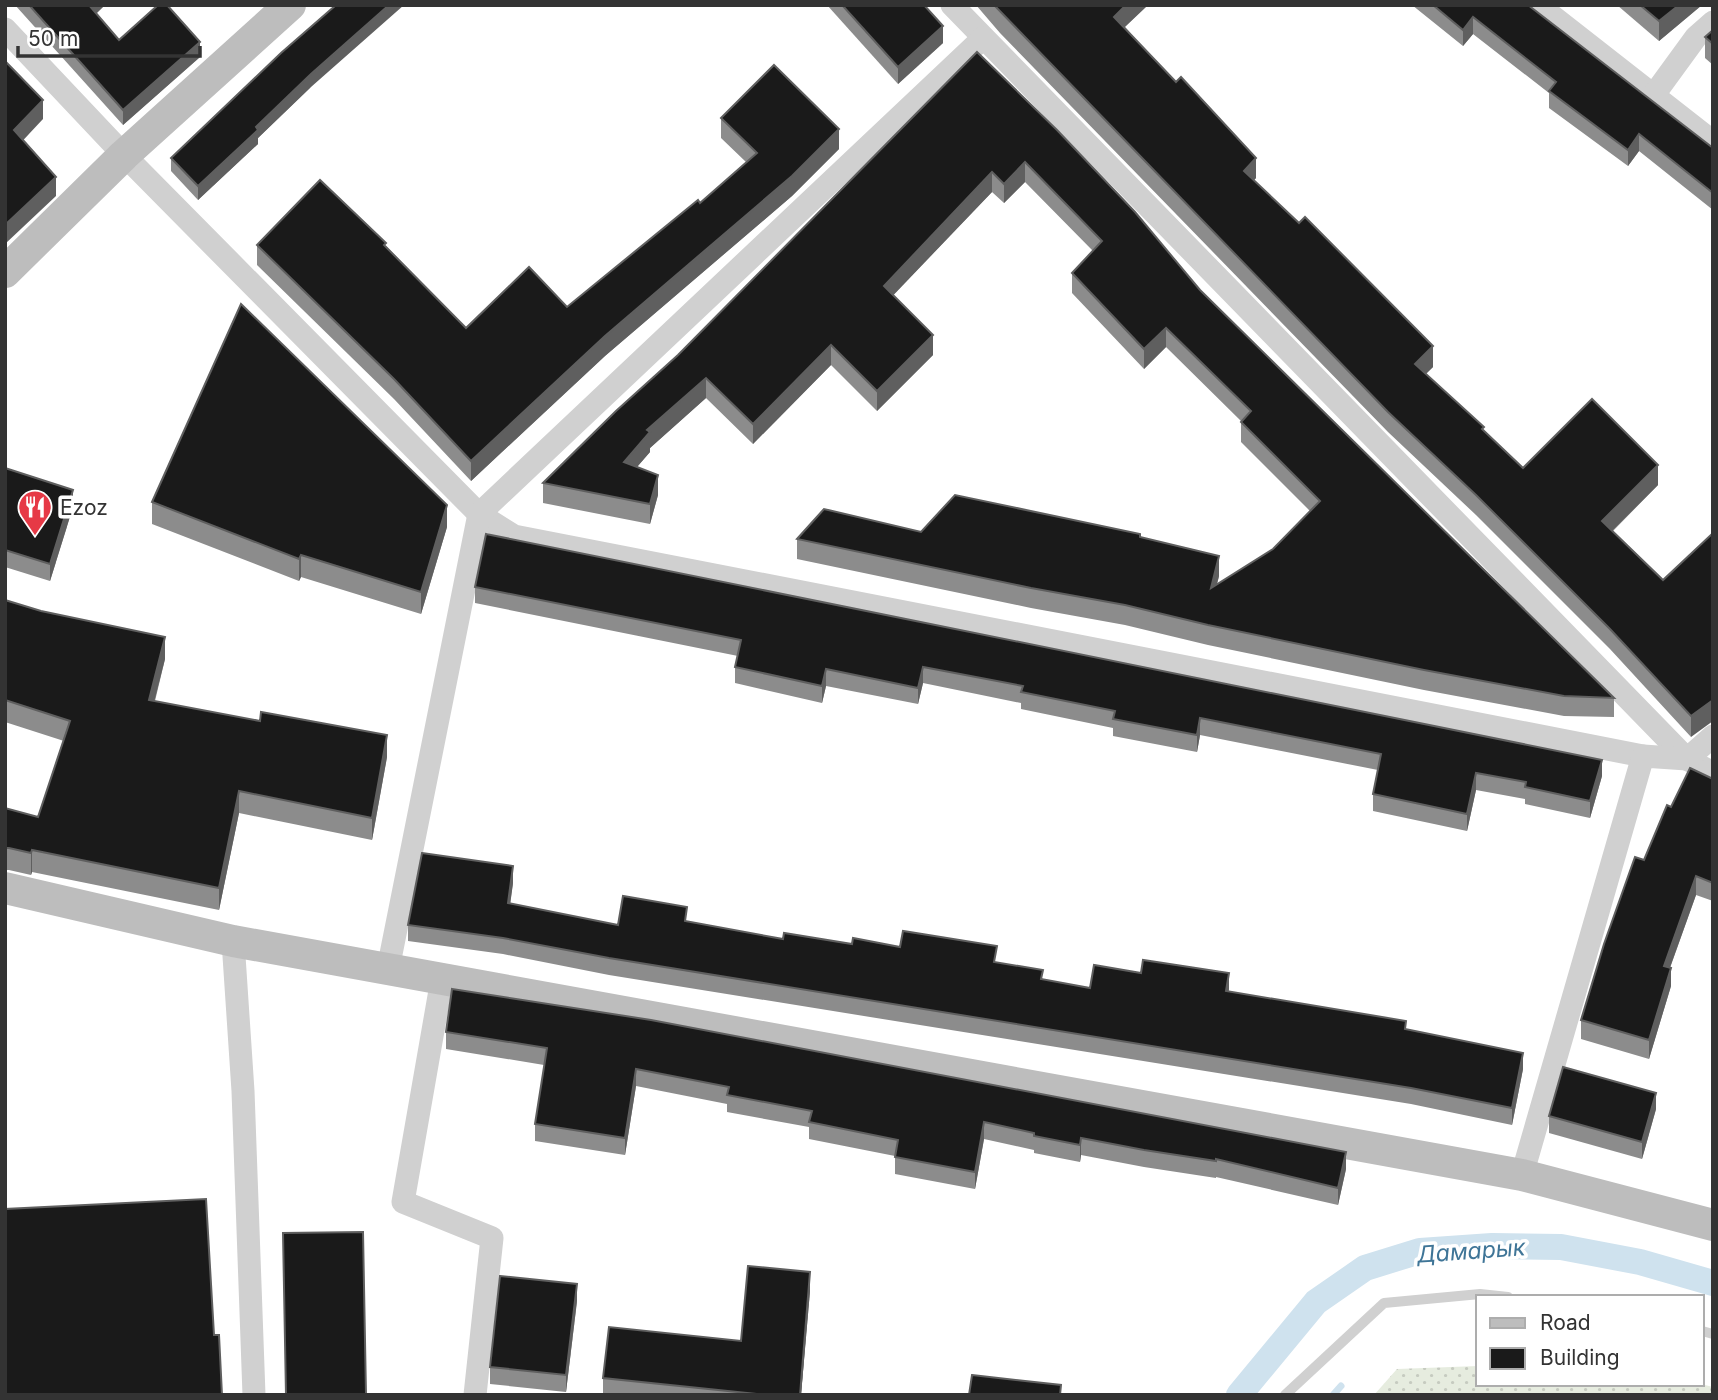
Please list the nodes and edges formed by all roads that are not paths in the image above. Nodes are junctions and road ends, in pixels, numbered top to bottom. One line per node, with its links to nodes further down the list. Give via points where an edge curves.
1 (290, 5): 9 (main road)
2 (952, 5): 6 (street)
3 (1538, 5): 7 (street)
4 (1713, 22): 7 (street, via 1696,37)
5 (5, 29): 9 (street)
6 (983, 38): 11 (street); 14 (street)
7 (1653, 96): 8 (street)
8 (1713, 142)
9 (124, 155): 10 (main road); 11 (street)
10 (5, 272)
11 (479, 514): 13 (street, via 514,536); 18 (street)
12 (1713, 736): 14 (street)
13 (1643, 756): 14 (street); 20 (street)
14 (1687, 760): 15 (street)
15 (1713, 773)
16 (5, 888): 17 (main road)
17 (233, 941): 18 (main road); 23 (street)
18 (388, 969): 19 (main road)
19 (442, 979): 20 (main road); 24 (street, via 403,1202 492,1238)
20 (1522, 1175): 21 (main road)
21 (1713, 1225)
22 (1489, 1295): 25 (lane, via 1384,1303)
23 (254, 1395)
24 (475, 1395)
25 (1284, 1395)

